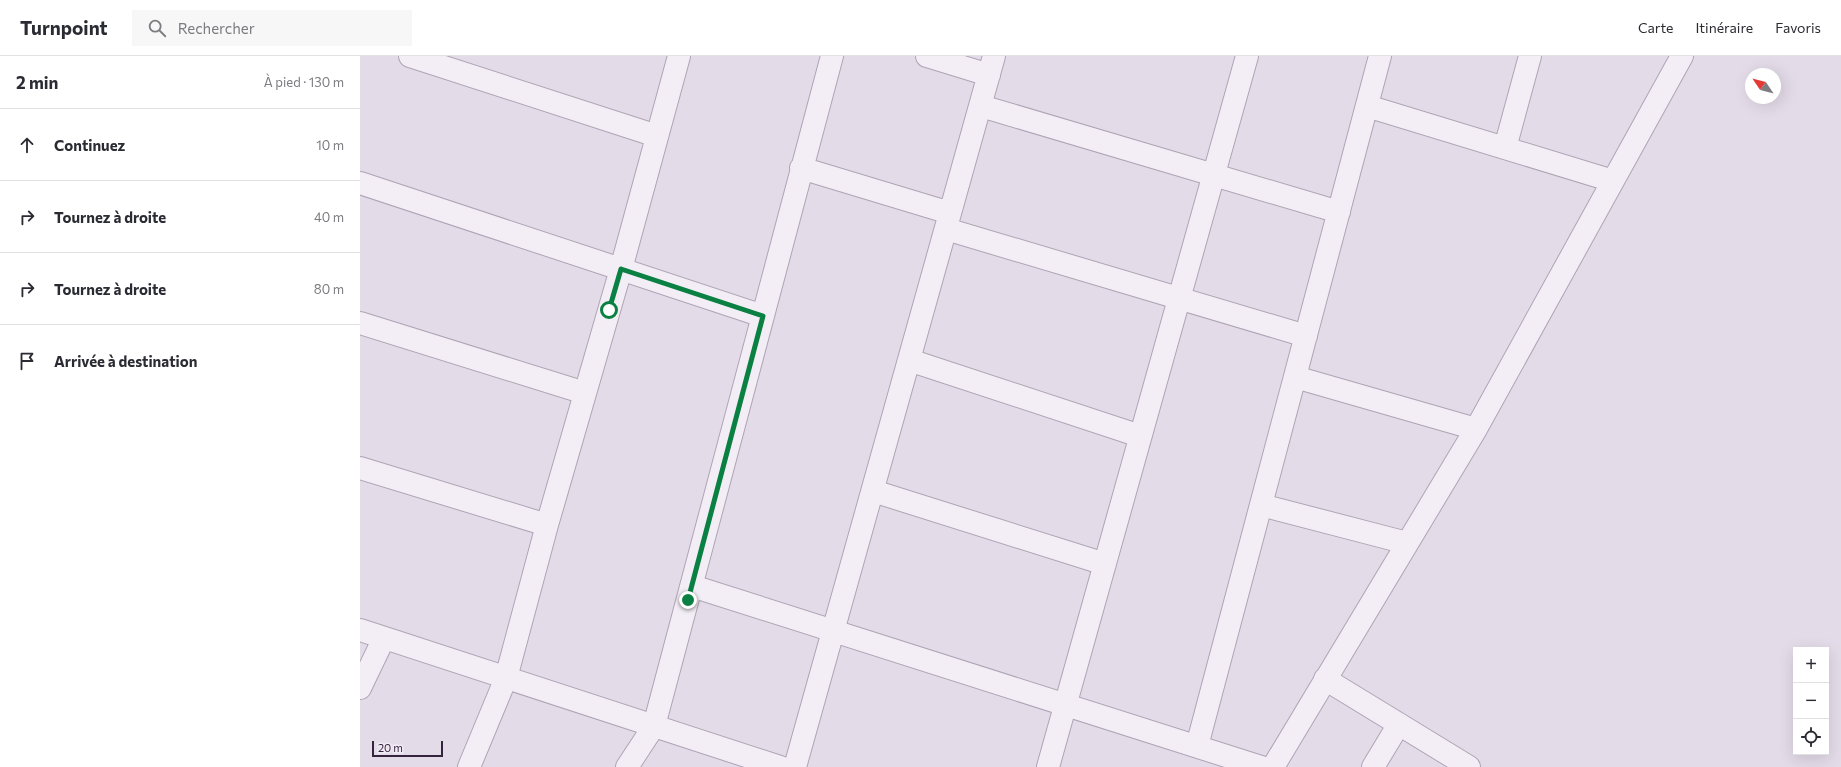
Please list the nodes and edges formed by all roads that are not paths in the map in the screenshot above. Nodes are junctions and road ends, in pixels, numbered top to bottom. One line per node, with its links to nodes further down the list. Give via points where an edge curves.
1 (410, 56): 12 (street)
2 (679, 56): 12 (street)
3 (832, 56): 14 (street)
4 (927, 56): 9 (street)
5 (1247, 56): 15 (street)
6 (1380, 56): 11 (street)
7 (1530, 56): 13 (street)
8 (1682, 56): 16 (street)
9 (992, 65): 10 (street)
10 (980, 106): 15 (street); 19 (street)
11 (1367, 106): 13 (street); 18 (street)
12 (657, 136): 20 (street)
13 (1505, 148): 16 (street)
14 (801, 168): 19 (street); 22 (street)
15 (1214, 175): 18 (street); 21 (street)
16 (1613, 181): 28 (street)
17 (360, 183): 20 (street)
18 (1339, 212): 24 (street)
19 (948, 221): 21 (street); 25 (street)
20 (621, 269): 22 (street); 27 (street)
21 (1179, 298): 24 (street); 29 (street)
22 (763, 316): 36 (street)
23 (360, 323): 27 (street)
24 (1306, 336): 26 (street)
25 (909, 360): 29 (street); 31 (street)
26 (1295, 376): 28 (street); 32 (street)
27 (585, 393): 33 (street)
28 (1476, 429): 34 (street)
29 (1140, 436): 35 (street)
30 (360, 468): 33 (street)
31 (873, 491): 35 (street); 38 (street)
32 (1261, 505): 34 (street); 46 (street)
33 (547, 525): 40 (street)
34 (1407, 543): 41 (street)
35 (1105, 564): 43 (street)
36 (692, 586): 38 (street); 45 (street)
37 (360, 630): 39 (street)
38 (832, 631): 43 (street); 50 (street)
39 (384, 638): 40 (street); 42 (street)
40 (506, 678): 45 (street); 47 (street)
41 (1326, 679): 44 (street); 53 (street)
42 (360, 688)
43 (1065, 705): 46 (street); 51 (street)
44 (1399, 724): 54 (street); 55 (street)
45 (654, 726): 48 (street); 49 (street)
46 (1197, 746): 52 (street)
47 (469, 767)
48 (627, 767)
49 (780, 767)
50 (795, 767)
51 (1048, 767)
52 (1261, 767)
53 (1272, 767)
54 (1373, 767)
55 (1469, 767)

